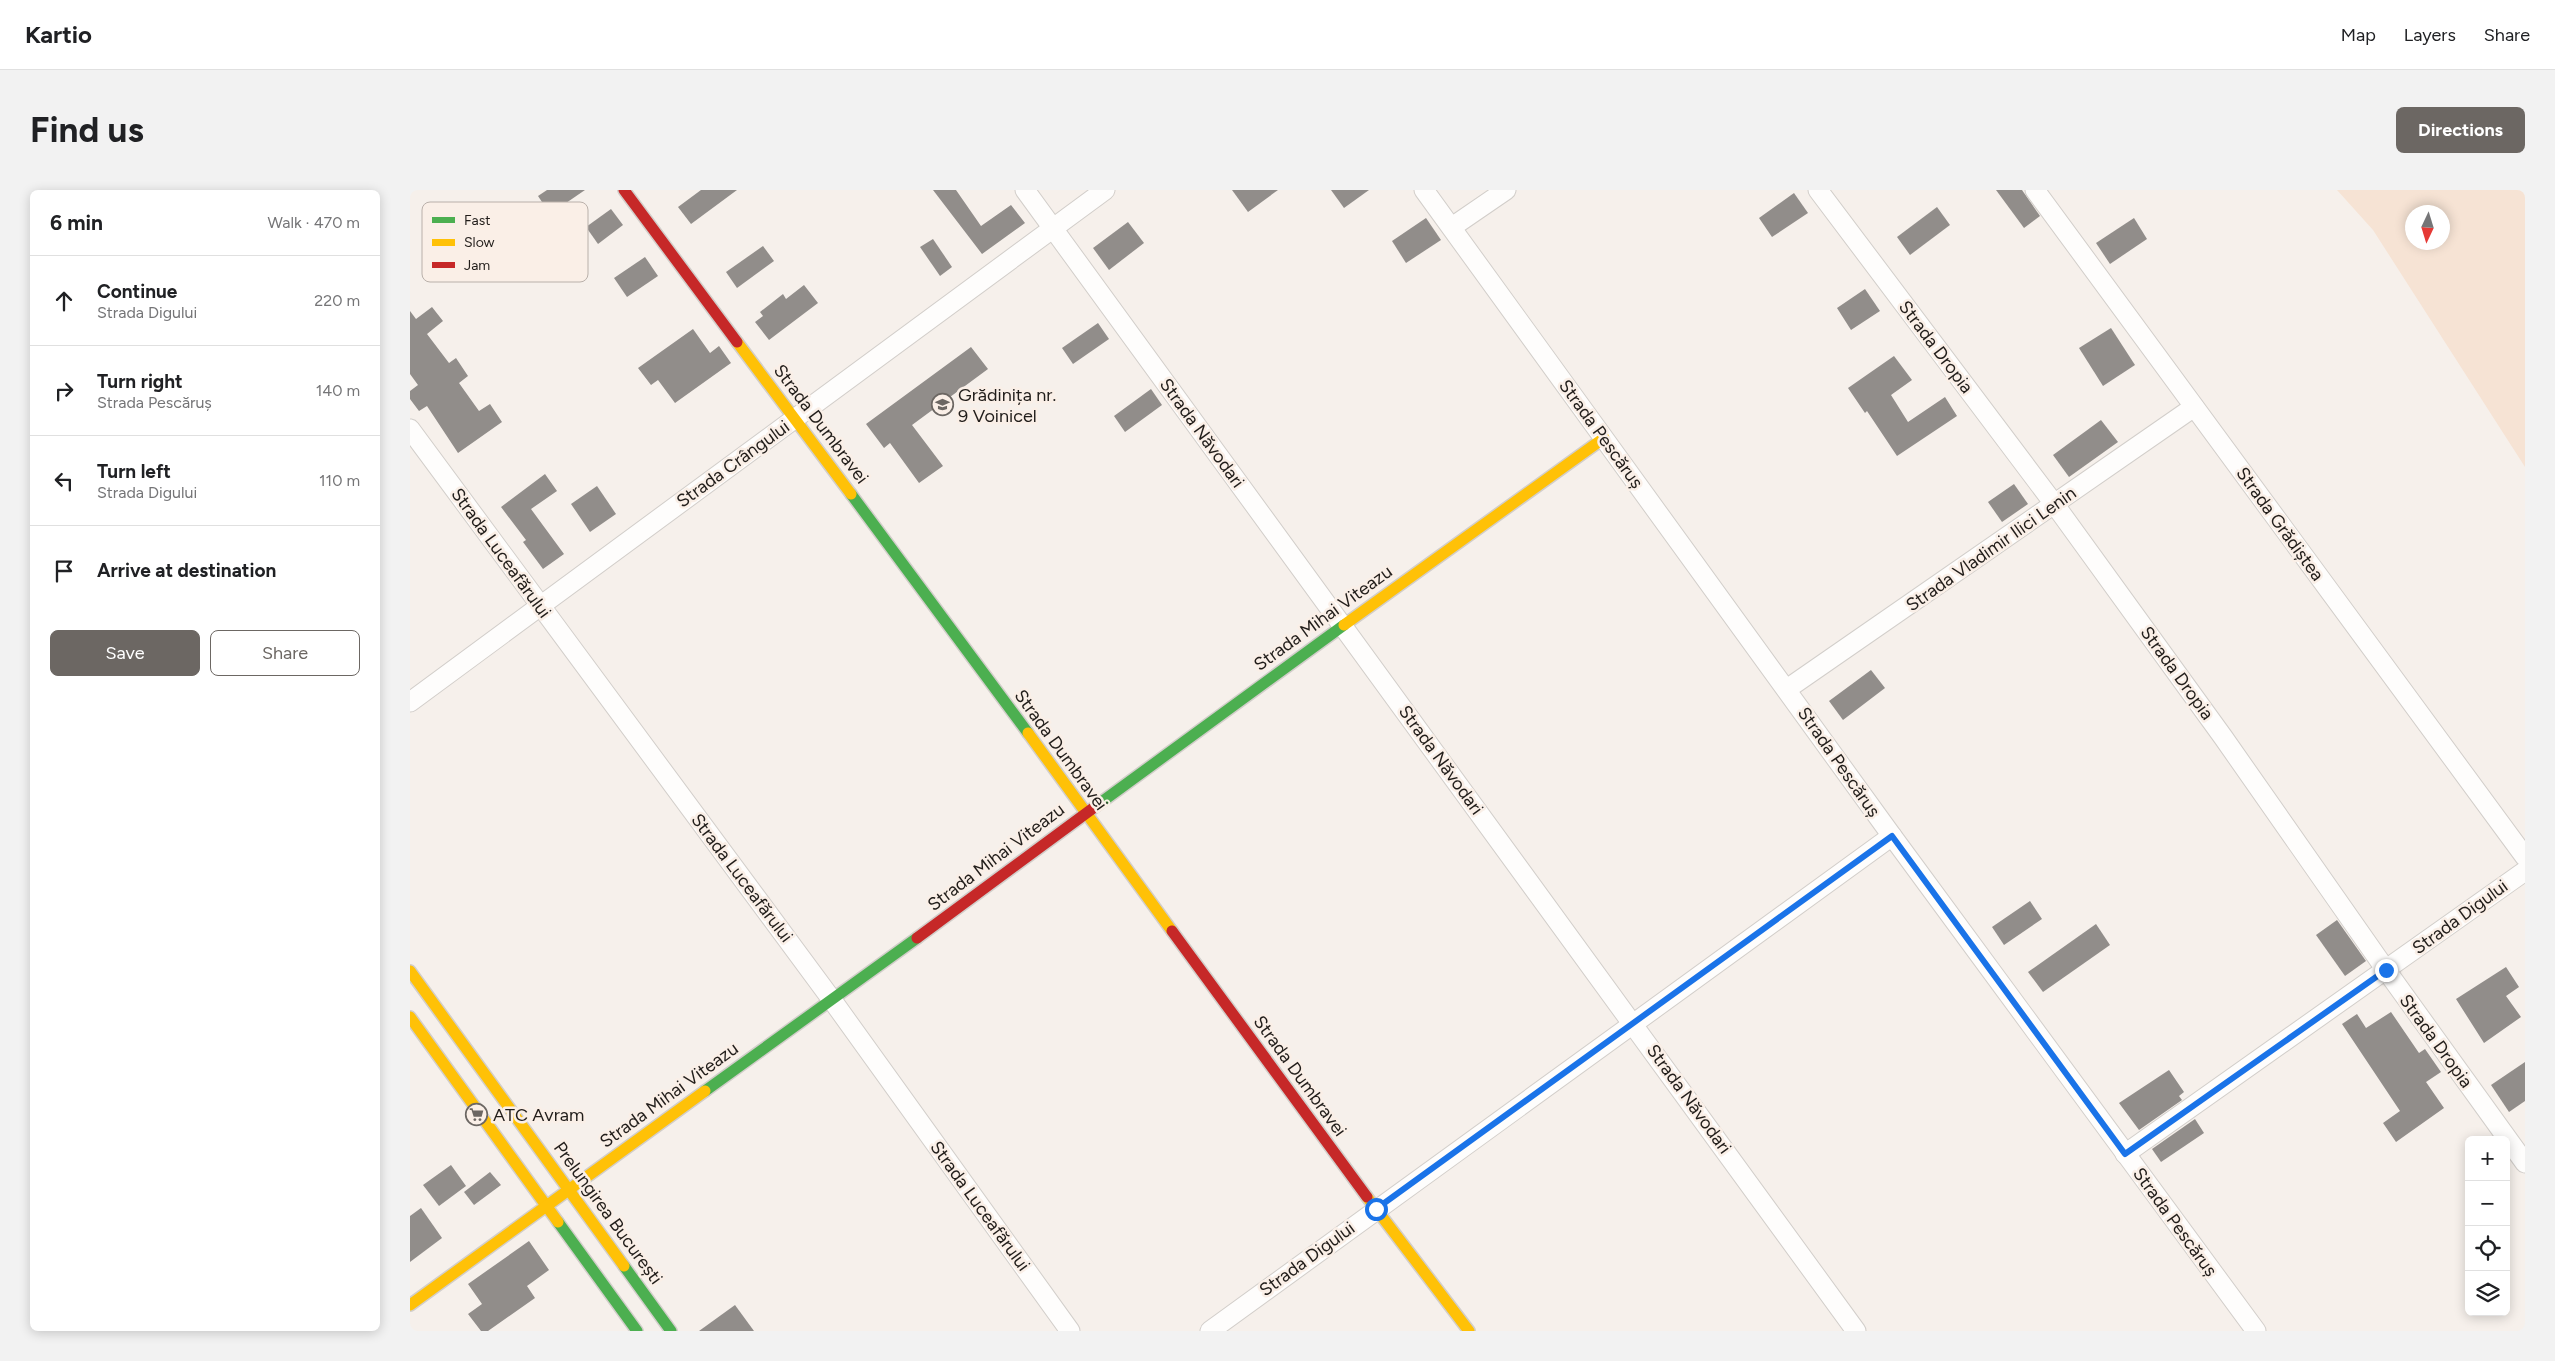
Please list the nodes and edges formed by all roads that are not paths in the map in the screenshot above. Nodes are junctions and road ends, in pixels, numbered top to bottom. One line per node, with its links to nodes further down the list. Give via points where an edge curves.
1 (624, 190): 11 (street, Strada Dumbravei)
2 (1024, 190): 9 (street, Strada Năvodari)
3 (1104, 190): 9 (street, Strada Crângului)
4 (1424, 190): 8 (street, Strada Pescăruș)
5 (1506, 190): 8 (street)
6 (1818, 190): 14 (street, Strada Dropia)
7 (2035, 190): 10 (street, Strada Grădiștea)
8 (1452, 227): 13 (street, Strada Pescăruș)
9 (1053, 229): 11 (street, Strada Crângului); 16 (street, Strada Năvodari)
10 (2194, 408): 14 (street, Strada Vladimir Ilici Lenin); 21 (street, Strada Grădiștea)
11 (795, 418): 15 (street, Strada Crângului); 19 (street, Strada Dumbravei)
12 (410, 429): 15 (street, Strada Luceafărului)
13 (1604, 438): 16 (street, Strada Mihai Viteazu); 17 (street, Strada Pescăruș)
14 (2055, 505): 17 (street, Strada Vladimir Ilici Lenin); 23 (street, Strada Dropia, via 2224,737)
15 (540, 605): 18 (street, Strada Crângului); 25 (street, Strada Luceafărului)
16 (1342, 626): 19 (street, Strada Mihai Viteazu); 27 (street, Strada Năvodari)
17 (1787, 689): 20 (street, Strada Pescăruș)
18 (410, 702)
19 (1084, 813): 25 (street, Strada Mihai Viteazu); 32 (street, Strada Dumbravei)
20 (1892, 836): 27 (street, Strada Digului); 28 (street, Strada Pescăruș)
21 (2525, 857)
22 (2525, 871): 23 (street, Strada Digului)
23 (2386, 970): 28 (street, Strada Digului); 29 (street, Strada Dropia)
24 (410, 971): 30 (street, Prelungirea București)
25 (832, 1000): 30 (street, Strada Mihai Viteazu); 36 (street, Strada Luceafărului)
26 (410, 1017): 31 (street)
27 (1634, 1024): 32 (street, Strada Digului); 39 (street, Strada Năvodari)
28 (2125, 1154): 40 (street, Strada Pescăruș)
29 (2525, 1164)
30 (568, 1188): 31 (street, Strada Mihai Viteazu); 35 (street, Prelungirea București)
31 (546, 1205): 33 (street, Strada Mihai Viteazu); 34 (street)
32 (1376, 1209): 37 (street, Strada Digului); 38 (street, Strada Dumbravei)
33 (410, 1305)
34 (637, 1331)
35 (671, 1331)
36 (1070, 1331)
37 (1210, 1331)
38 (1469, 1331)
39 (1856, 1331)
40 (2256, 1331)

